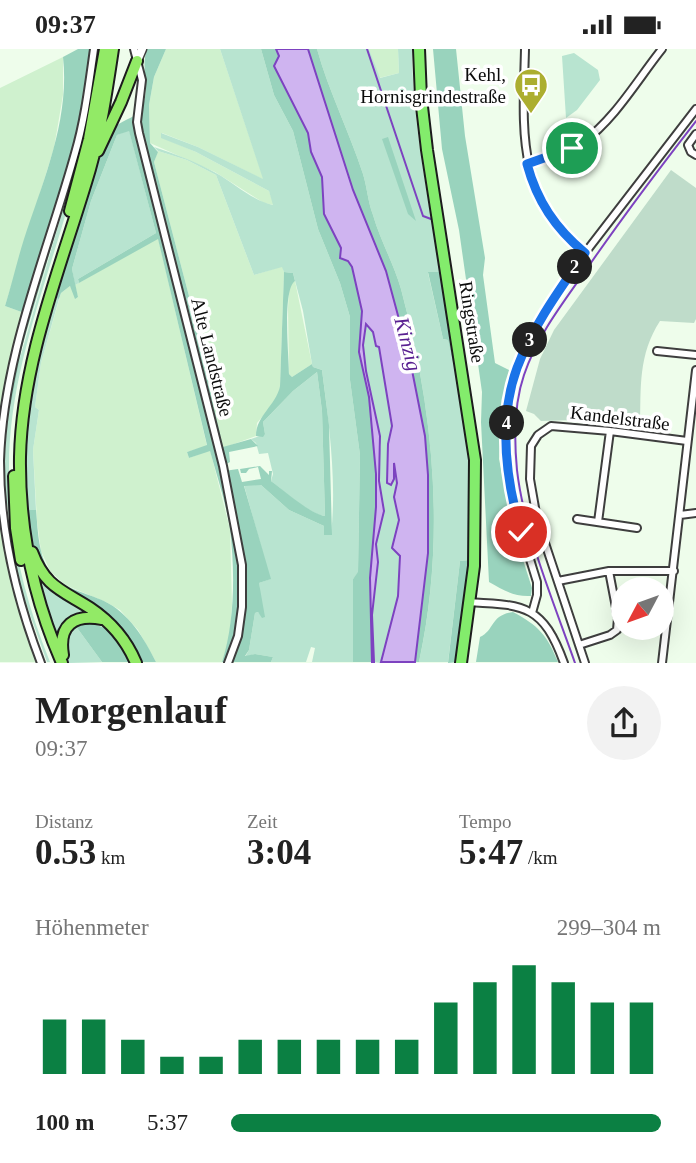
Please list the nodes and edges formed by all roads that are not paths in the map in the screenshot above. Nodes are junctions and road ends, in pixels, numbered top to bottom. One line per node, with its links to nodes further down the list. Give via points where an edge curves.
1 (94, 49): 39 (street, via 81,130 17,353 2,439 1,502 8,558)
2 (105, 49): 38 (highway, via 89,139 31,348 14,453 21,558 35,612)
3 (113, 49): 16 (highway)
4 (134, 49): 9 (street, Alte Landstraße)
5 (142, 49): 9 (street)
6 (419, 49): 34 (main road, Ringstraße, via 426,151 475,460)
7 (525, 49): 15 (street)
8 (662, 49): 15 (street, via 584,141)
9 (137, 61): 10 (street, Alte Landstraße); 11 (highway)
10 (142, 80): 11 (highway, via 135,78); 41 (street, Alte Landstraße, via 139,133 223,466 242,565 238,636)
11 (128, 87): 16 (highway)
12 (696, 109): 17 (street)
13 (696, 134): 14 (street, via 689,143)
14 (696, 155)
15 (527, 164): 17 (street, via 547,213)
16 (91, 166): 29 (highway, via 43,326 27,400 20,454)
17 (585, 253): 35 (street, via 533,334 509,400 505,455 515,511 537,582)
18 (657, 351): 19 (street)
19 (696, 355)
20 (696, 370): 22 (street)
21 (610, 431): 22 (street, Kandelstraße); 28 (street); 33 (street, Kandelstraße, via 551,426 531,446 535,509)
22 (687, 441): 23 (street)
23 (687, 459): 24 (street); 26 (street)
24 (696, 461)
25 (696, 513): 26 (street)
26 (680, 515): 32 (street)
27 (577, 519): 28 (street)
28 (598, 522): 30 (street)
29 (23, 523): 36 (highway, via 44,577); 38 (highway, via 34,585)
30 (637, 528)
31 (609, 571): 32 (street); 33 (street); 37 (street, via 617,630)
32 (674, 571): 45 (street)
33 (558, 581): 37 (street, Kandelstraße)
34 (469, 602): 35 (street, via 513,604); 42 (main road, Ringstraße)
35 (532, 613): 43 (street, via 554,638)
36 (105, 620): 38 (highway, via 85,617 71,623 62,638); 40 (highway, via 122,636)
37 (579, 645): 44 (street, Kandelstraße)
38 (61, 660)
39 (41, 663)
40 (136, 663)
41 (228, 663)
42 (461, 663)
43 (564, 663)
44 (585, 663)
45 (662, 663)

